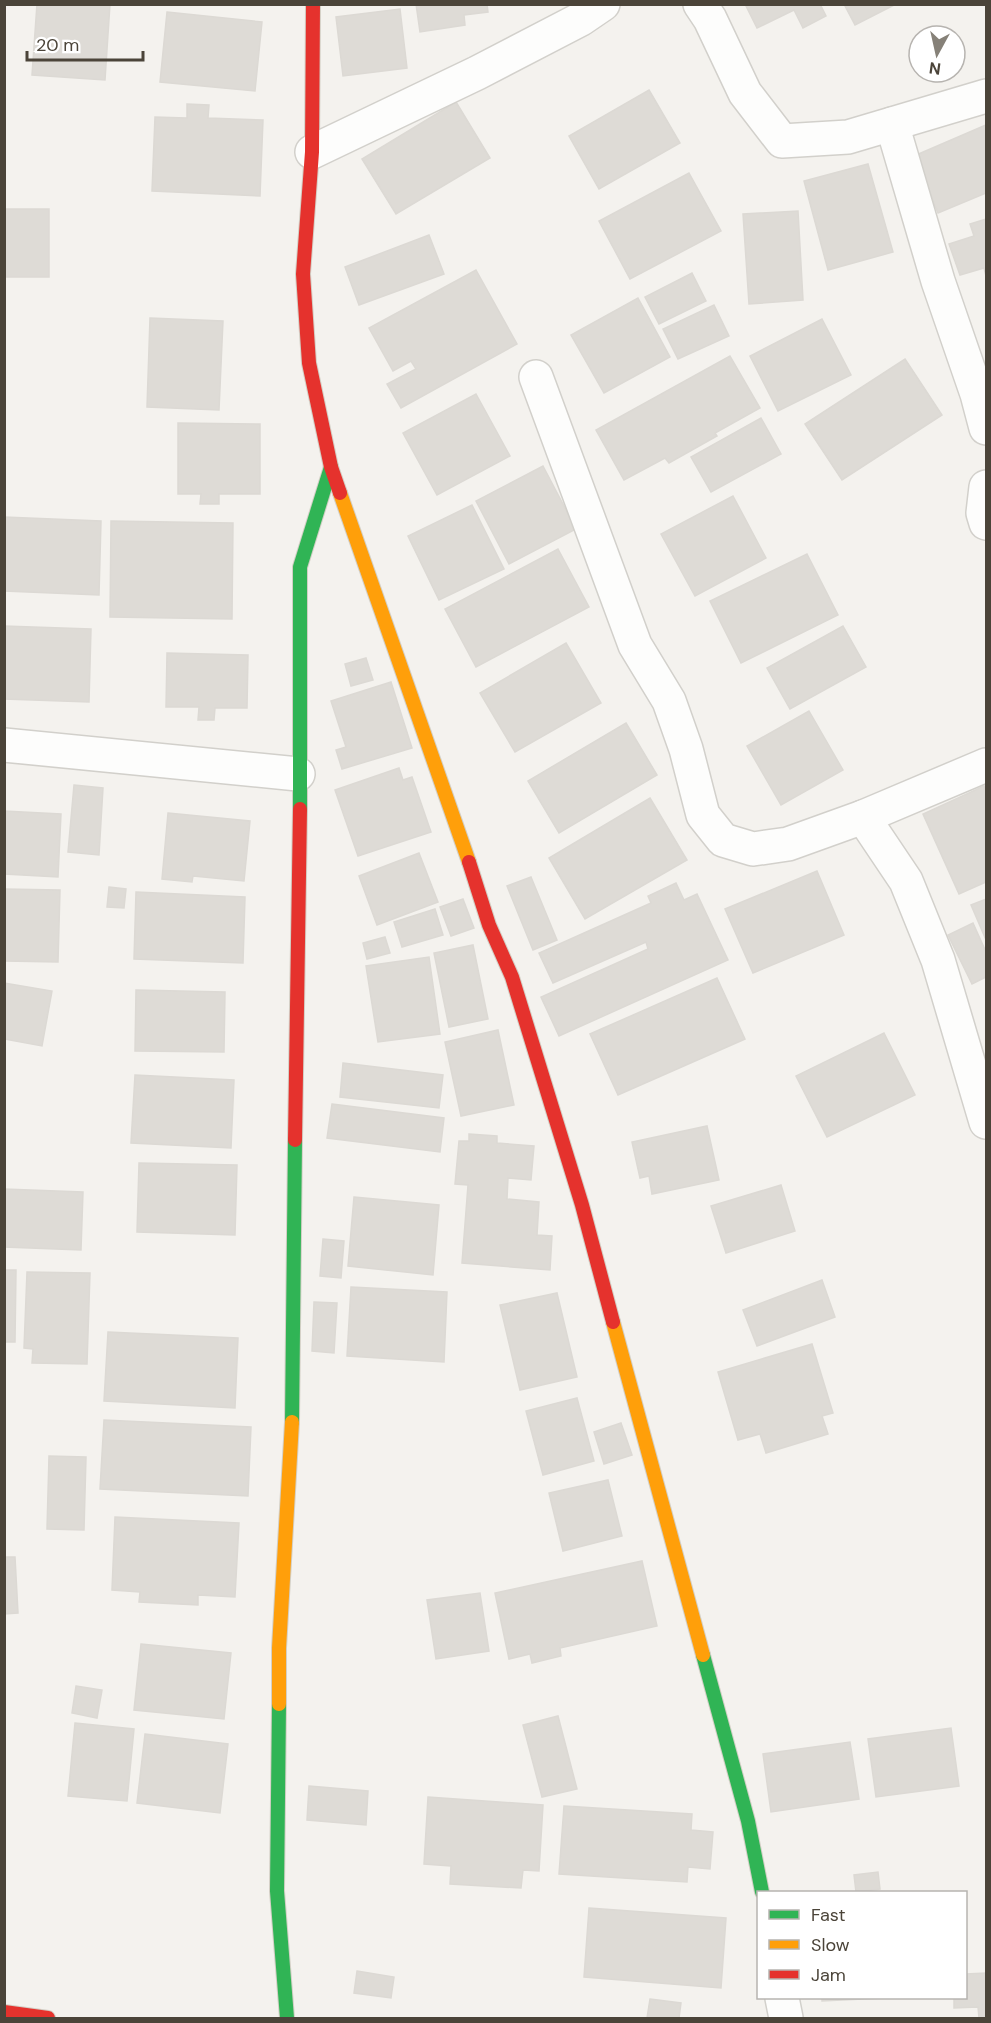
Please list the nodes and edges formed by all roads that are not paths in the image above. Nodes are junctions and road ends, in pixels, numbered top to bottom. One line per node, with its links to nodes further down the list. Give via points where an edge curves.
1 (313, 4): 6 (street)
2 (603, 4): 6 (street, via 477,73)
3 (700, 4): 5 (street, via 745,93 782,141 848,137)
4 (987, 96): 5 (street)
5 (892, 124): 8 (street)
6 (312, 152): 9 (street, via 303,274 309,363)
7 (536, 377): 15 (street, via 635,645 669,701 703,815 723,840 753,849 788,844)
8 (987, 428)
9 (331, 467): 14 (street, via 300,567); 17 (street, via 489,925 512,977 578,1193 748,1821)
10 (987, 487): 11 (street, via 983,513)
11 (987, 523)
12 (4, 745): 14 (street)
13 (987, 765): 15 (street)
14 (298, 774): 21 (street, via 292,1434 279,1672 277,1891)
15 (862, 817): 16 (street, via 906,881 934,950)
16 (987, 1122)
17 (762, 1891)
18 (782, 1999): 22 (street)
19 (4, 2012): 20 (street)
20 (48, 2019)
21 (287, 2019)
22 (786, 2019)

